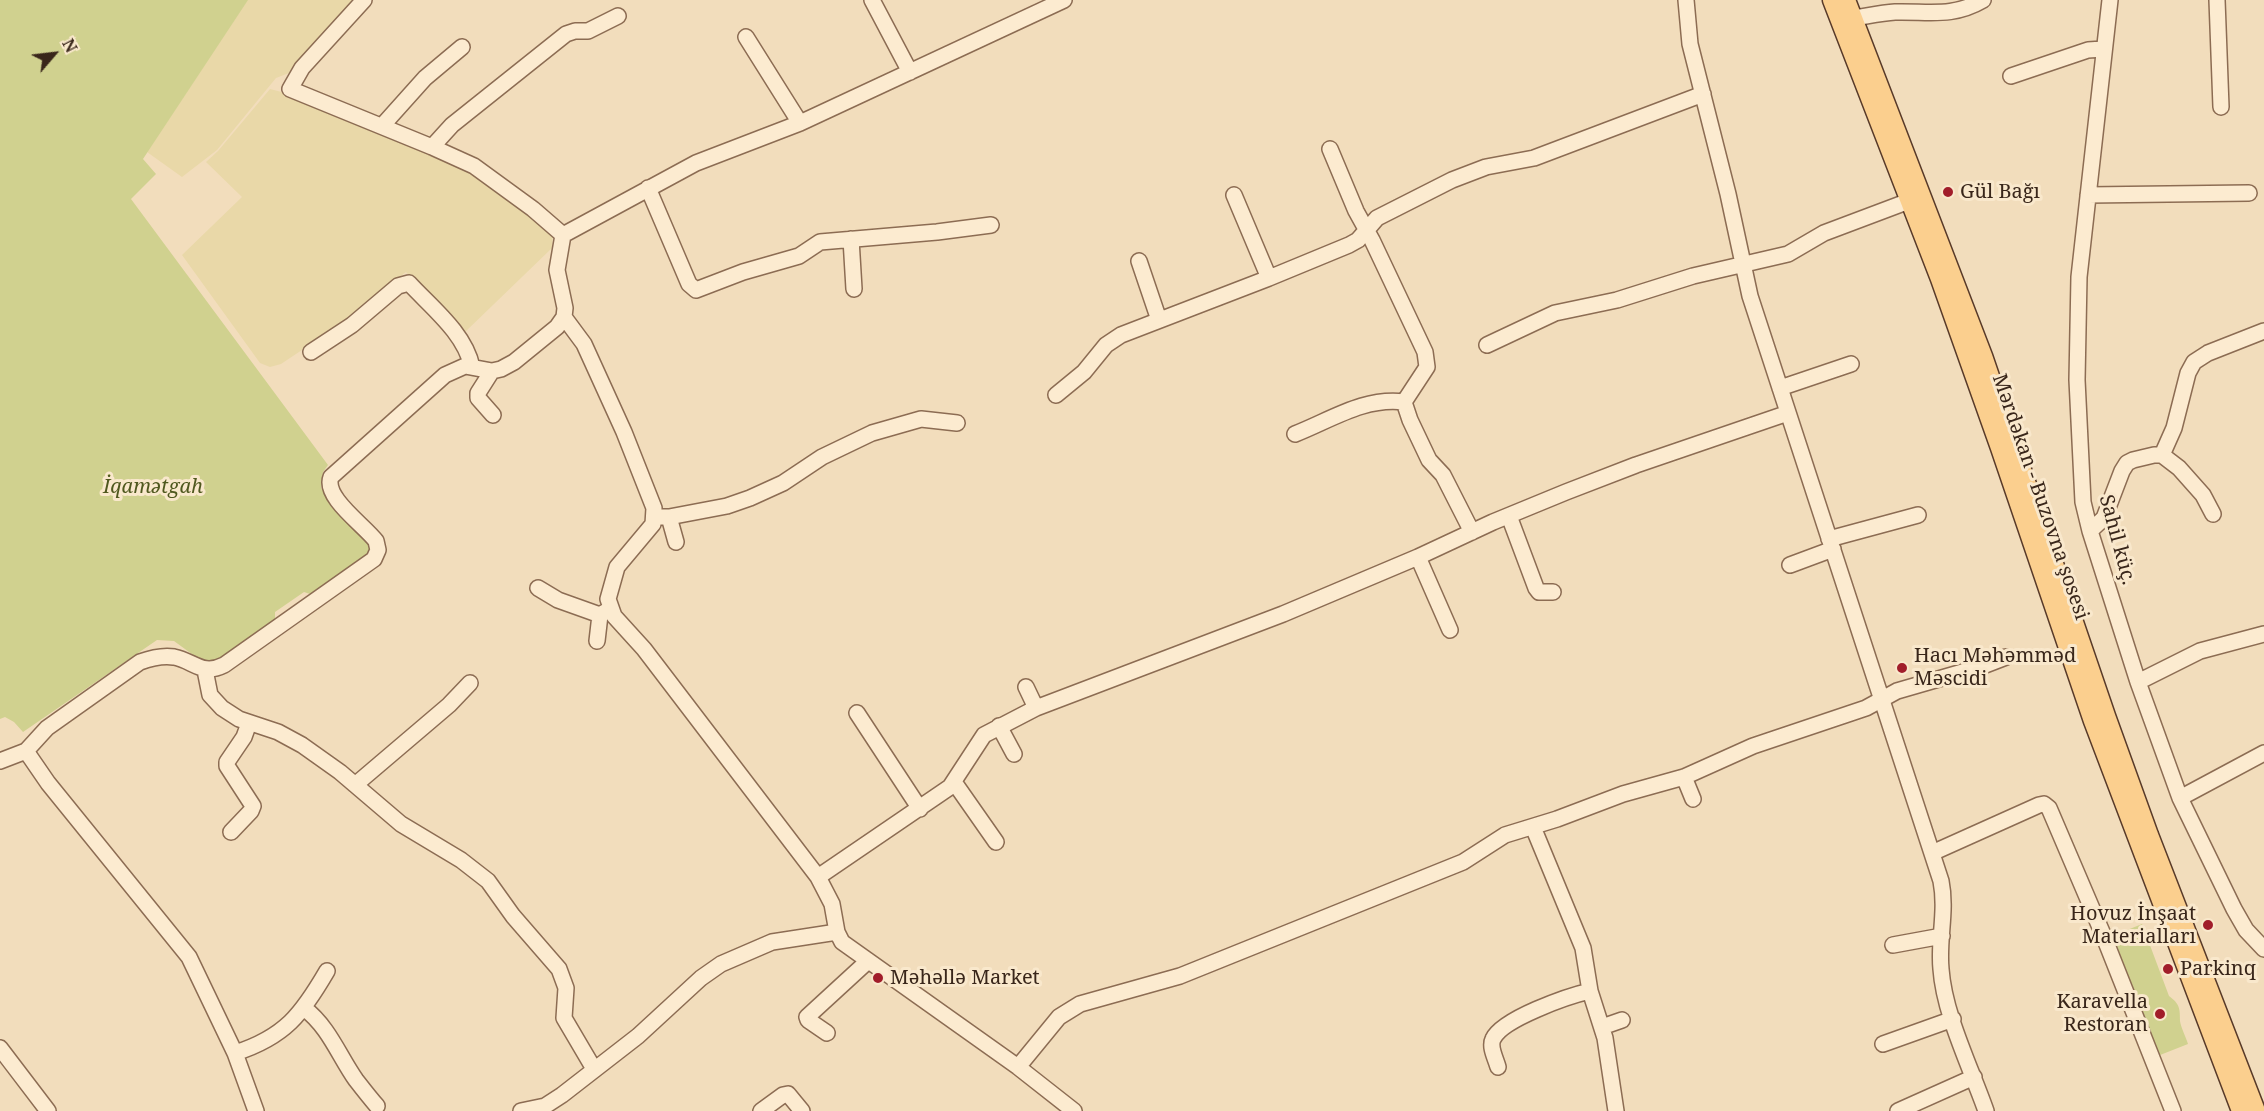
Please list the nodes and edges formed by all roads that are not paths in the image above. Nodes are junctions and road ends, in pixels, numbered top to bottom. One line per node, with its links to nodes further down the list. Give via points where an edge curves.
1 (364, 0): 20 (street, via 302,68 290,89)
2 (872, 0): 15 (street)
3 (1064, 0): 15 (street)
4 (1686, 0): 17 (street, via 1690,44)
5 (1832, 0): 27 (main road, Mərdəkan - Buzovna şosesi)
6 (1846, 0): 11 (main road, Mərdəkan - Buzovna şosesi)
7 (1983, 0): 11 (street, via 1947,13 1897,12)
8 (2110, 0): 14 (street, Sahil küç.)
9 (2217, 0): 18 (street)
10 (618, 16): 21 (street, via 588,32 566,34 452,125)
11 (1853, 18): 124 (main road, Mərdəkan - Buzovna şosesi, via 1983,356 2106,716)
12 (746, 37): 19 (street)
13 (462, 47): 20 (street, via 425,78)
14 (2103, 49): 16 (street, via 2088,50); 26 (street, Sahil küç.)
15 (910, 72): 19 (street)
16 (2011, 76)
17 (1703, 94): 29 (street, via 1534,158 1452,180 1377,218); 33 (street)
18 (2221, 107)
19 (800, 123): 23 (street, via 716,154)
20 (382, 126): 21 (street)
21 (432, 147): 30 (street, via 487,175)
22 (1330, 149): 29 (street)
23 (648, 188): 30 (street); 31 (street, via 688,284 696,290 799,256 820,242)
24 (2248, 193): 26 (street)
25 (1234, 195): 34 (street)
26 (2088, 195): 56 (street, Sahil küç., via 2079,277 2077,350 2083,502)
27 (1909, 201): 33 (street, via 1824,233 1788,254); 123 (main road, Mərdəkan - Buzovna şosesi, via 1981,393 2097,732)
28 (991, 225): 31 (street)
29 (1366, 232): 34 (street, via 1349,245); 46 (street, via 1425,352 1427,367)
30 (563, 235): 36 (street, via 557,270)
31 (851, 239): 35 (street)
32 (1139, 261): 37 (street)
33 (1742, 265): 39 (street, via 1555,313); 44 (street)
34 (1269, 278): 37 (street)
35 (854, 288)
36 (564, 317): 43 (street, via 514,362); 55 (street, via 584,344)
37 (1159, 320): 45 (street, via 1113,339 1084,372)
38 (2264, 331): 51 (street, via 2194,362)
39 (1487, 345)
40 (311, 352): 42 (street, via 352,325 398,286 408,283 453,329 466,348)
41 (1851, 364): 44 (street)
42 (472, 367): 43 (street); 69 (street, via 445,375 331,477 329,487 335,498 375,541 378,550 374,559 242,654 218,669)
43 (492, 371): 48 (street, via 478,398)
44 (1780, 388): 47 (street)
45 (1056, 395)
46 (1404, 402): 50 (street, via 1368,404); 57 (street, via 1429,460 1443,475)
47 (1788, 413): 54 (street, via 1636,465); 59 (street)
48 (493, 416)
49 (957, 423): 55 (street, via 921,419 872,433 750,498)
50 (1295, 434)
51 (2162, 455): 52 (street, via 2195,486); 56 (street, via 2127,464 2104,518)
52 (2214, 514)
53 (1918, 515): 59 (street)
54 (1509, 516): 57 (street); 63 (street, via 1536,588 1539,592)
55 (662, 517): 58 (street); 64 (street, via 617,567)
56 (2090, 531): 70 (street, Sahil küç.)
57 (1472, 532): 60 (street)
58 (676, 542)
59 (1831, 544): 61 (street); 73 (street)
60 (1418, 557): 65 (street); 74 (street, via 1283,614)
61 (1790, 566)
62 (538, 588): 64 (street, via 558,600)
63 (1553, 592)
64 (605, 612): 67 (street); 92 (street, via 614,616 644,649)
65 (1450, 630)
66 (2264, 634): 70 (street, via 2200,651)
67 (597, 641)
68 (2006, 657): 73 (street)
69 (205, 670): 76 (street, via 215,702); 78 (street, via 176,657 140,662 47,728)
70 (2138, 682): 85 (street, Sahil küç.)
71 (470, 683): 84 (street)
72 (1026, 687): 74 (street)
73 (1881, 699): 82 (street, via 1860,710 1753,746); 91 (street)
74 (1036, 708): 77 (street)
75 (857, 713): 87 (street)
76 (249, 723): 84 (street, via 289,737); 89 (street, via 227,766 253,806)
77 (999, 726): 80 (street); 83 (street, via 979,740)
78 (26, 751): 81 (street); 107 (street, via 182,946)
79 (2264, 753): 85 (street)
80 (1014, 754)
81 (0, 761)
82 (1684, 777): 86 (street); 88 (street)
83 (954, 782): 87 (street); 90 (street)
84 (355, 785): 110 (street, via 401,824 476,871 495,889 559,969 566,988 564,1018)
85 (2180, 798): 96 (street, Sahil küç., via 2234,909)
86 (1693, 799)
87 (920, 808): 92 (street)
88 (1533, 826): 99 (street, via 1583,948); 108 (street, via 1499,837 1462,862 1180,976 1080,1004 1059,1017)
89 (231, 832)
90 (996, 842)
91 (1932, 853): 94 (street, via 1943,892); 122 (street, via 2039,805 2049,808)
92 (818, 877): 93 (street, via 832,904)
93 (837, 932): 97 (street, via 842,942); 110 (street, via 772,942 721,964)
94 (1942, 936): 95 (street); 101 (street, via 1941,970)
95 (1893, 945)
96 (2264, 950)
97 (868, 961): 104 (street, via 807,1017); 108 (street)
98 (327, 970): 100 (street)
99 (1590, 991): 103 (street); 109 (street, via 1536,1009 1499,1032 1491,1046)
100 (304, 1008): 107 (street, via 272,1038); 112 (street, via 325,1030)
101 (1953, 1019): 105 (street); 111 (street)
102 (1622, 1020): 103 (street)
103 (1602, 1027): 119 (street)
104 (827, 1033)
105 (1883, 1044)
106 (0, 1048): 113 (street)
107 (235, 1053): 114 (street)
108 (1018, 1067): 118 (street)
109 (1498, 1067)
110 (594, 1069): 115 (street, via 545,1106)
111 (1974, 1077): 120 (street); 121 (street)
112 (377, 1106)
113 (48, 1111)
114 (256, 1111)
115 (521, 1111)
116 (761, 1111): 117 (street, via 788,1094)
117 (802, 1111)
118 (1074, 1111)
119 (1616, 1111)
120 (1898, 1111)
121 (1986, 1111)
122 (2174, 1111)
123 (2241, 1111)
124 (2256, 1111)

